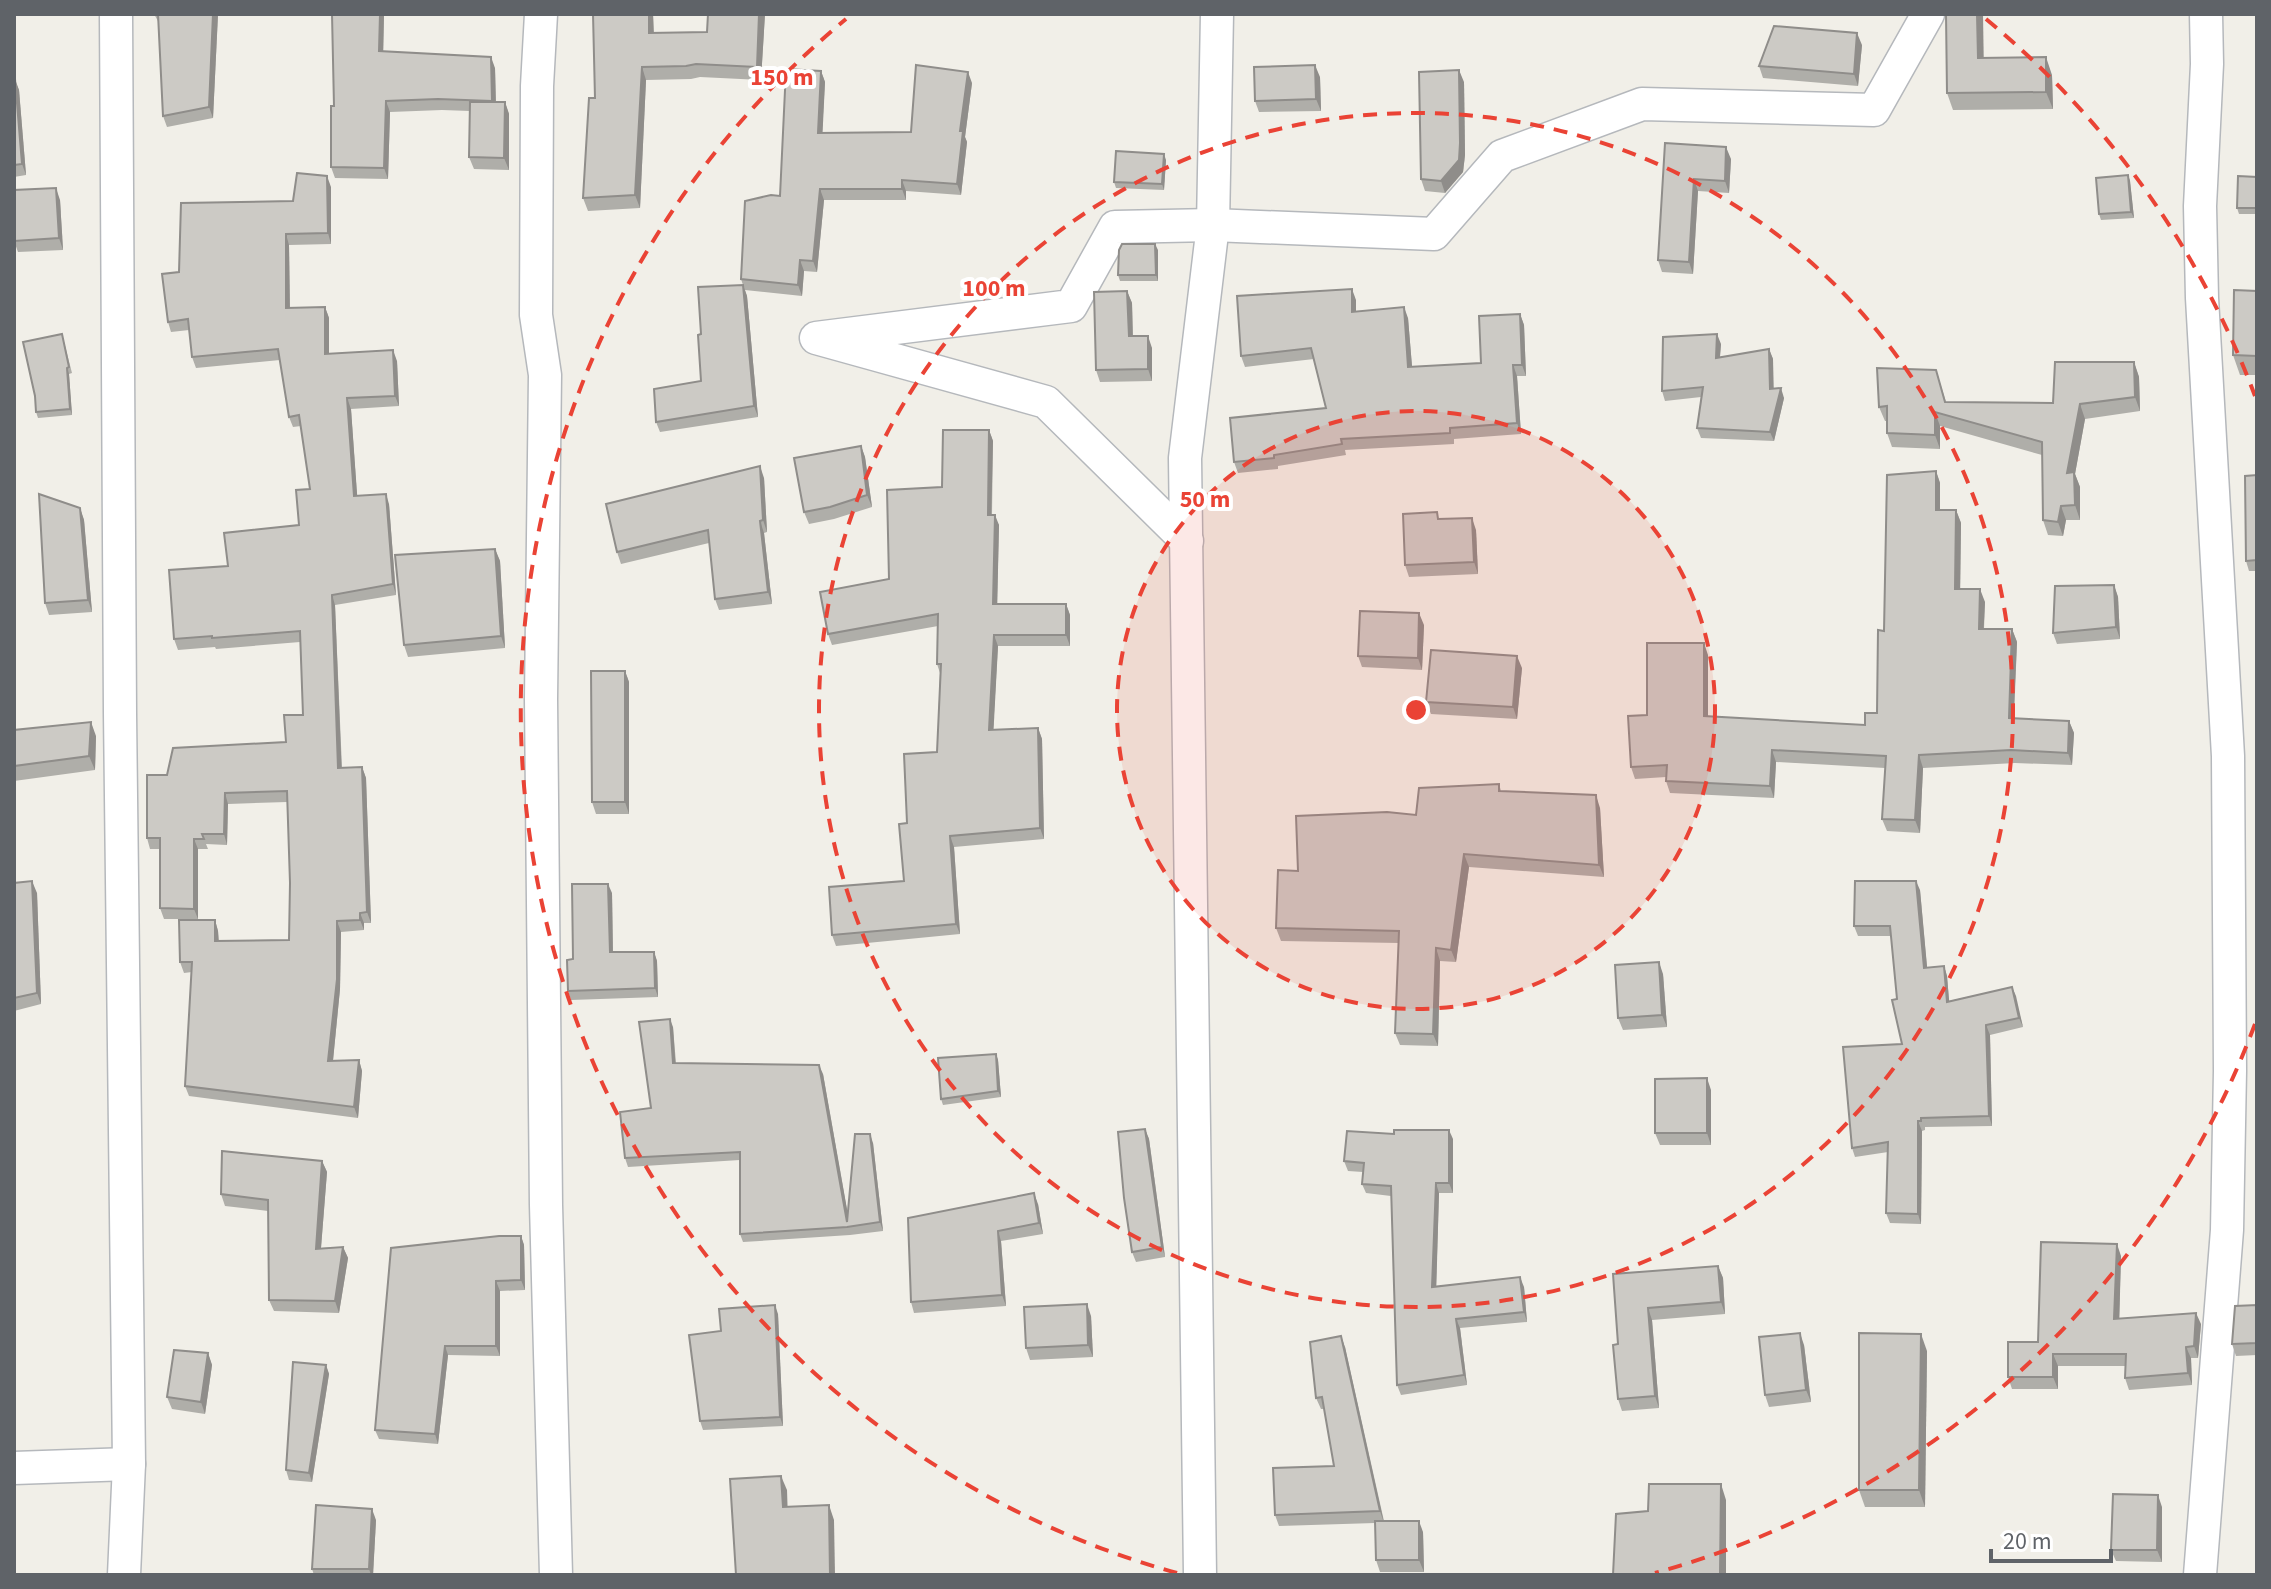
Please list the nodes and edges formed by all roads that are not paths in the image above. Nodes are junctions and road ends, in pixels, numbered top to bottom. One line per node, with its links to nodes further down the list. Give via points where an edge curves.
1 (116, 14): 9 (street)
2 (541, 14): 12 (street, via 536,315 545,375 542,778)
3 (1217, 14): 6 (street)
4 (1928, 14): 6 (street, via 1874,110 1642,104 1502,156 1434,234)
5 (2206, 14): 8 (street, via 2202,298)
6 (1213, 225): 7 (street, via 1185,458); 7 (street, via 1115,227 1071,306 816,338 1046,402)
7 (1187, 541): 13 (street)
8 (2243, 1076): 14 (street)
9 (129, 1464): 10 (street); 11 (street)
10 (14, 1468)
11 (124, 1575)
12 (556, 1575)
13 (1200, 1575)
14 (2200, 1575)

